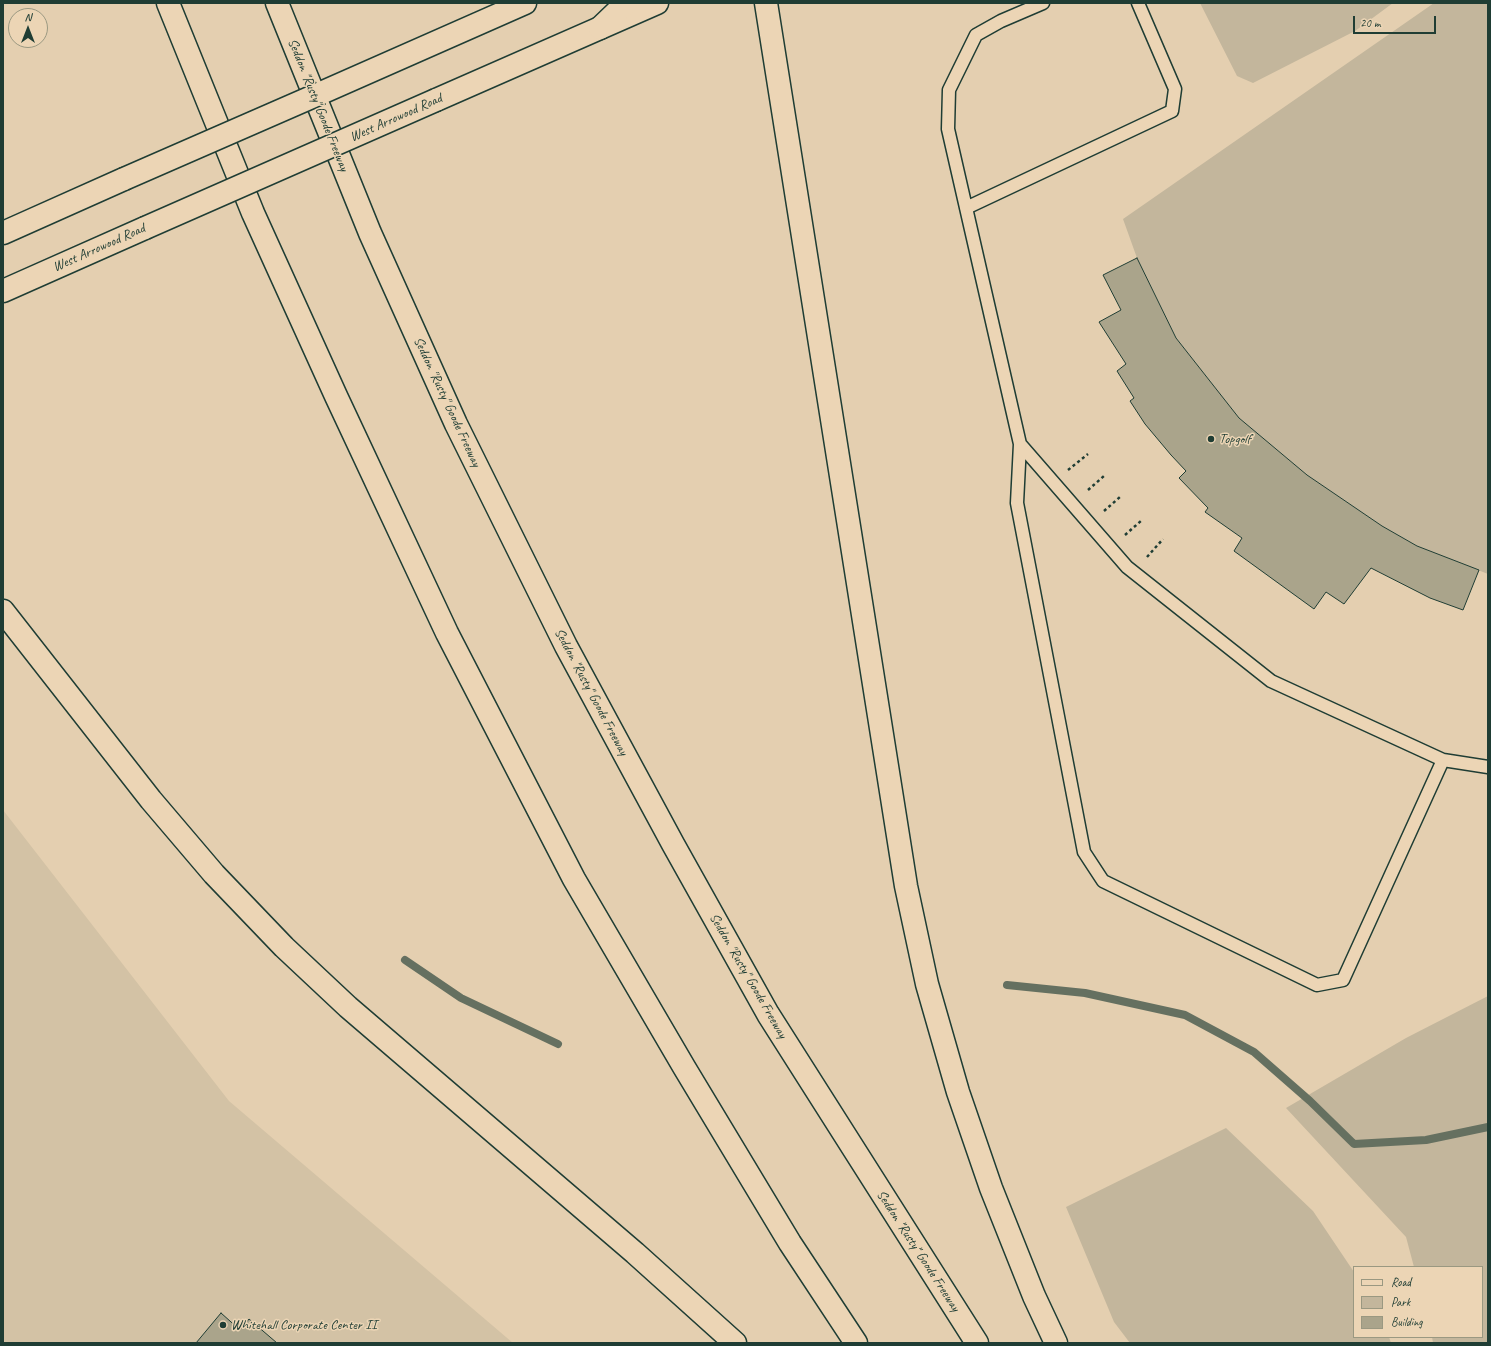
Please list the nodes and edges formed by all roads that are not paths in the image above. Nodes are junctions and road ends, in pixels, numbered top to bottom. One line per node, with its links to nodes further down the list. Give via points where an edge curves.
1 (168, 3): 18 (main road, via 253,213 339,404 458,654 574,879 786,1236)
2 (277, 3): 19 (main road, Seddon "Rusty" Goode Freeway, via 370,233 456,424 566,646 768,1014)
3 (525, 3): 11 (main road, bridge)
4 (626, 3): 9 (main road)
5 (657, 3): 9 (main road, West Arrowood Road)
6 (766, 3): 20 (main road, via 906,886 927,984 958,1092 991,1188 1034,1296)
7 (1043, 3): 10 (lane, via 976,35 949,90 948,129)
8 (1138, 3): 10 (lane, via 1175,89 1172,110)
9 (600, 28): 12 (main road, West Arrowood Road, bridge)
10 (966, 208): 13 (lane)
11 (3, 233)
12 (3, 291)
13 (1020, 444): 15 (lane, via 1127,567 1271,681); 15 (lane, via 1016,503 1084,852 1103,881 1317,985 1343,980)
14 (3, 611): 17 (main road, via 150,800 214,874 284,947 348,1007 629,1248)
15 (1443, 760): 16 (lane)
16 (1488, 767)
17 (735, 1343)
18 (856, 1343)
19 (978, 1343)
20 (1056, 1343)

